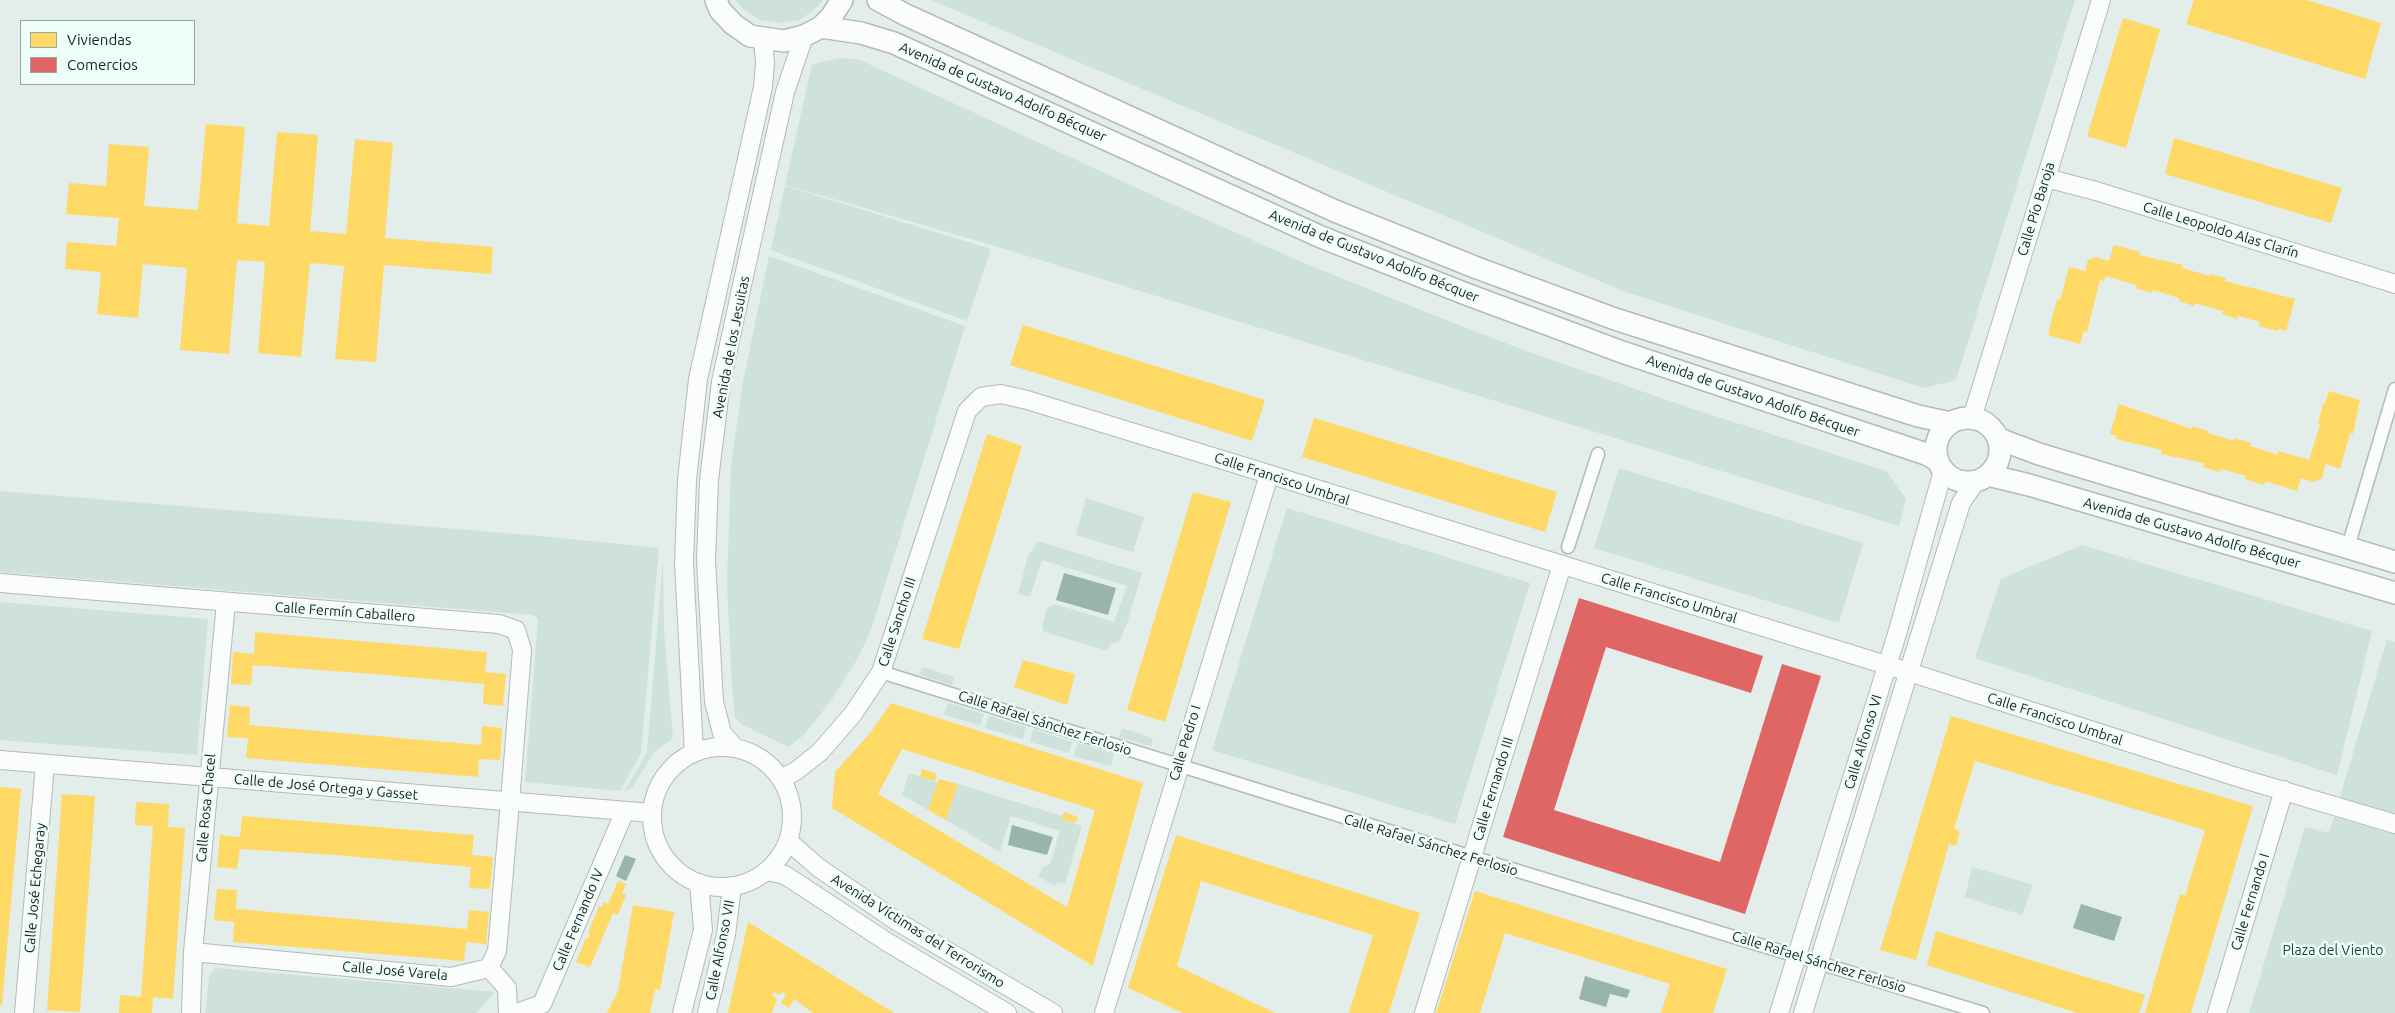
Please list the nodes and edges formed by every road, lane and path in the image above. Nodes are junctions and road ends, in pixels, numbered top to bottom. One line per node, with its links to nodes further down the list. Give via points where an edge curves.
1 (716, 0): 6 (street, via 720,10 733,24 750,36)
2 (842, 0): 5 (street, via 831,17)
3 (878, 0): 11 (street, Avenida de Gustavo Adolfo Bécquer, via 1326,206 1477,268 1615,320 1918,416)
4 (2102, 0): 7 (street, Calle Pío Baroja)
5 (812, 32): 6 (street, Avenida de Gustavo Adolfo Bécquer, via 784,41); 15 (street, Avenida de Gustavo Adolfo Bécquer, via 861,33 894,43 1321,237 1622,352 1926,454); 28 (street, Avenida de los Jesuitas, via 785,92 721,382 710,480 706,560 714,702 722,733)
6 (764, 39): 29 (street, Avenida de los Jesuitas, via 762,87 698,380 687,480 684,563)
7 (2046, 178): 8 (street, Calle Leopoldo Alas Clarín); 10 (street, Calle Pío Baroja)
8 (2395, 284)
9 (2395, 389): 19 (street)
10 (1972, 418): 11 (street); 13 (street, via 1994,430)
11 (1951, 423): 15 (street, via 1938,439)
12 (958, 431): 16 (street, Calle Francisco Umbral, via 967,411 981,397 1001,394); 26 (street, Calle Sancho III)
13 (1998, 439): 17 (street, via 1999,459); 19 (street)
14 (1598, 454): 18 (street)
15 (1940, 465): 17 (street, via 1952,478 1963,481); 25 (street, Calle Alfonso VI)
16 (1269, 474): 21 (street, Calle Francisco Umbral); 32 (street, Calle Pedro I)
17 (1982, 478): 23 (street, Avenida de Gustavo Adolfo Bécquer, via 2029,485); 27 (street, Calle Alfonso VI, via 1961,503)
18 (1568, 547)
19 (2348, 547): 20 (street)
20 (2395, 562)
21 (1562, 565): 25 (street, Calle Francisco Umbral); 41 (street, Calle Fernando III)
22 (0, 583): 24 (street, Calle Fermín Caballero)
23 (2395, 593)
24 (226, 602): 33 (street, Calle Rosa Chacel); 36 (street, Calle Fermín Caballero, via 499,624 516,630 522,650)
25 (1887, 666): 27 (street, Calle Francisco Umbral); 46 (street, Calle Alfonso VI)
26 (881, 672): 32 (street, Calle Rafael Sánchez Ferlosio); 34 (street, Calle Sancho III, via 853,714 820,752 796,772)
27 (1909, 672): 35 (street, Calle Francisco Umbral); 47 (street, Calle Alfonso VI)
28 (735, 748): 29 (street, via 714,748); 34 (street, via 759,758)
29 (694, 753): 38 (street, via 667,774 654,799)
30 (0, 760): 31 (street, Calle de José Ortega y Gasset)
31 (45, 764): 33 (street, Calle de José Ortega y Gasset); 49 (street, Calle José Echegaray)
32 (1178, 766): 41 (street, Calle Rafael Sánchez Ferlosio); 57 (street, Calle Pedro I)
33 (209, 777): 36 (street, Calle de José Ortega y Gasset); 45 (street, Calle Rosa Chacel)
34 (781, 779): 40 (street, via 790,802 792,820)
35 (2284, 790): 39 (street, Calle Francisco Umbral); 62 (street, Calle Fernando I)
36 (510, 802): 37 (street, Calle de José Ortega y Gasset); 48 (street, via 498,950)
37 (625, 811): 38 (street, Calle de José Ortega y Gasset); 52 (street, Calle Fernando IV, via 542,1004)
38 (652, 813): 43 (street, via 654,834 663,854 679,872)
39 (2395, 824)
40 (788, 841): 42 (street, via 780,857); 56 (street, Avenida Víctimas del Terrorismo, via 819,868 898,922)
41 (1472, 857): 46 (street, Calle Rafael Sánchez Ferlosio); 58 (street, Calle Fernando III)
42 (767, 871): 44 (street, via 751,881); 55 (street, Avenida Víctimas del Terrorismo, via 785,875 887,942)
43 (699, 883): 44 (street); 53 (street, Calle Alfonso VII, via 703,930)
44 (732, 886): 54 (street, Calle Alfonso VII, via 726,934)
45 (193, 952): 48 (street, Calle José Varela, via 451,977); 50 (street, Calle Rosa Chacel)
46 (1797, 956): 47 (street, Calle Rafael Sánchez Ferlosio); 59 (street, Calle Alfonso VI)
47 (1819, 963): 60 (street, Calle Alfonso VI); 61 (street, Calle Rafael Sánchez Ferlosio)
48 (489, 968): 51 (street, via 507,988)
49 (24, 1013)
50 (191, 1013)
51 (508, 1013)
52 (517, 1013)
53 (682, 1013)
54 (707, 1013)
55 (1007, 1013)
56 (1053, 1013)
57 (1104, 1013)
58 (1424, 1013)
59 (1779, 1013)
60 (1803, 1013)
61 (1983, 1013)
62 (2216, 1013)

